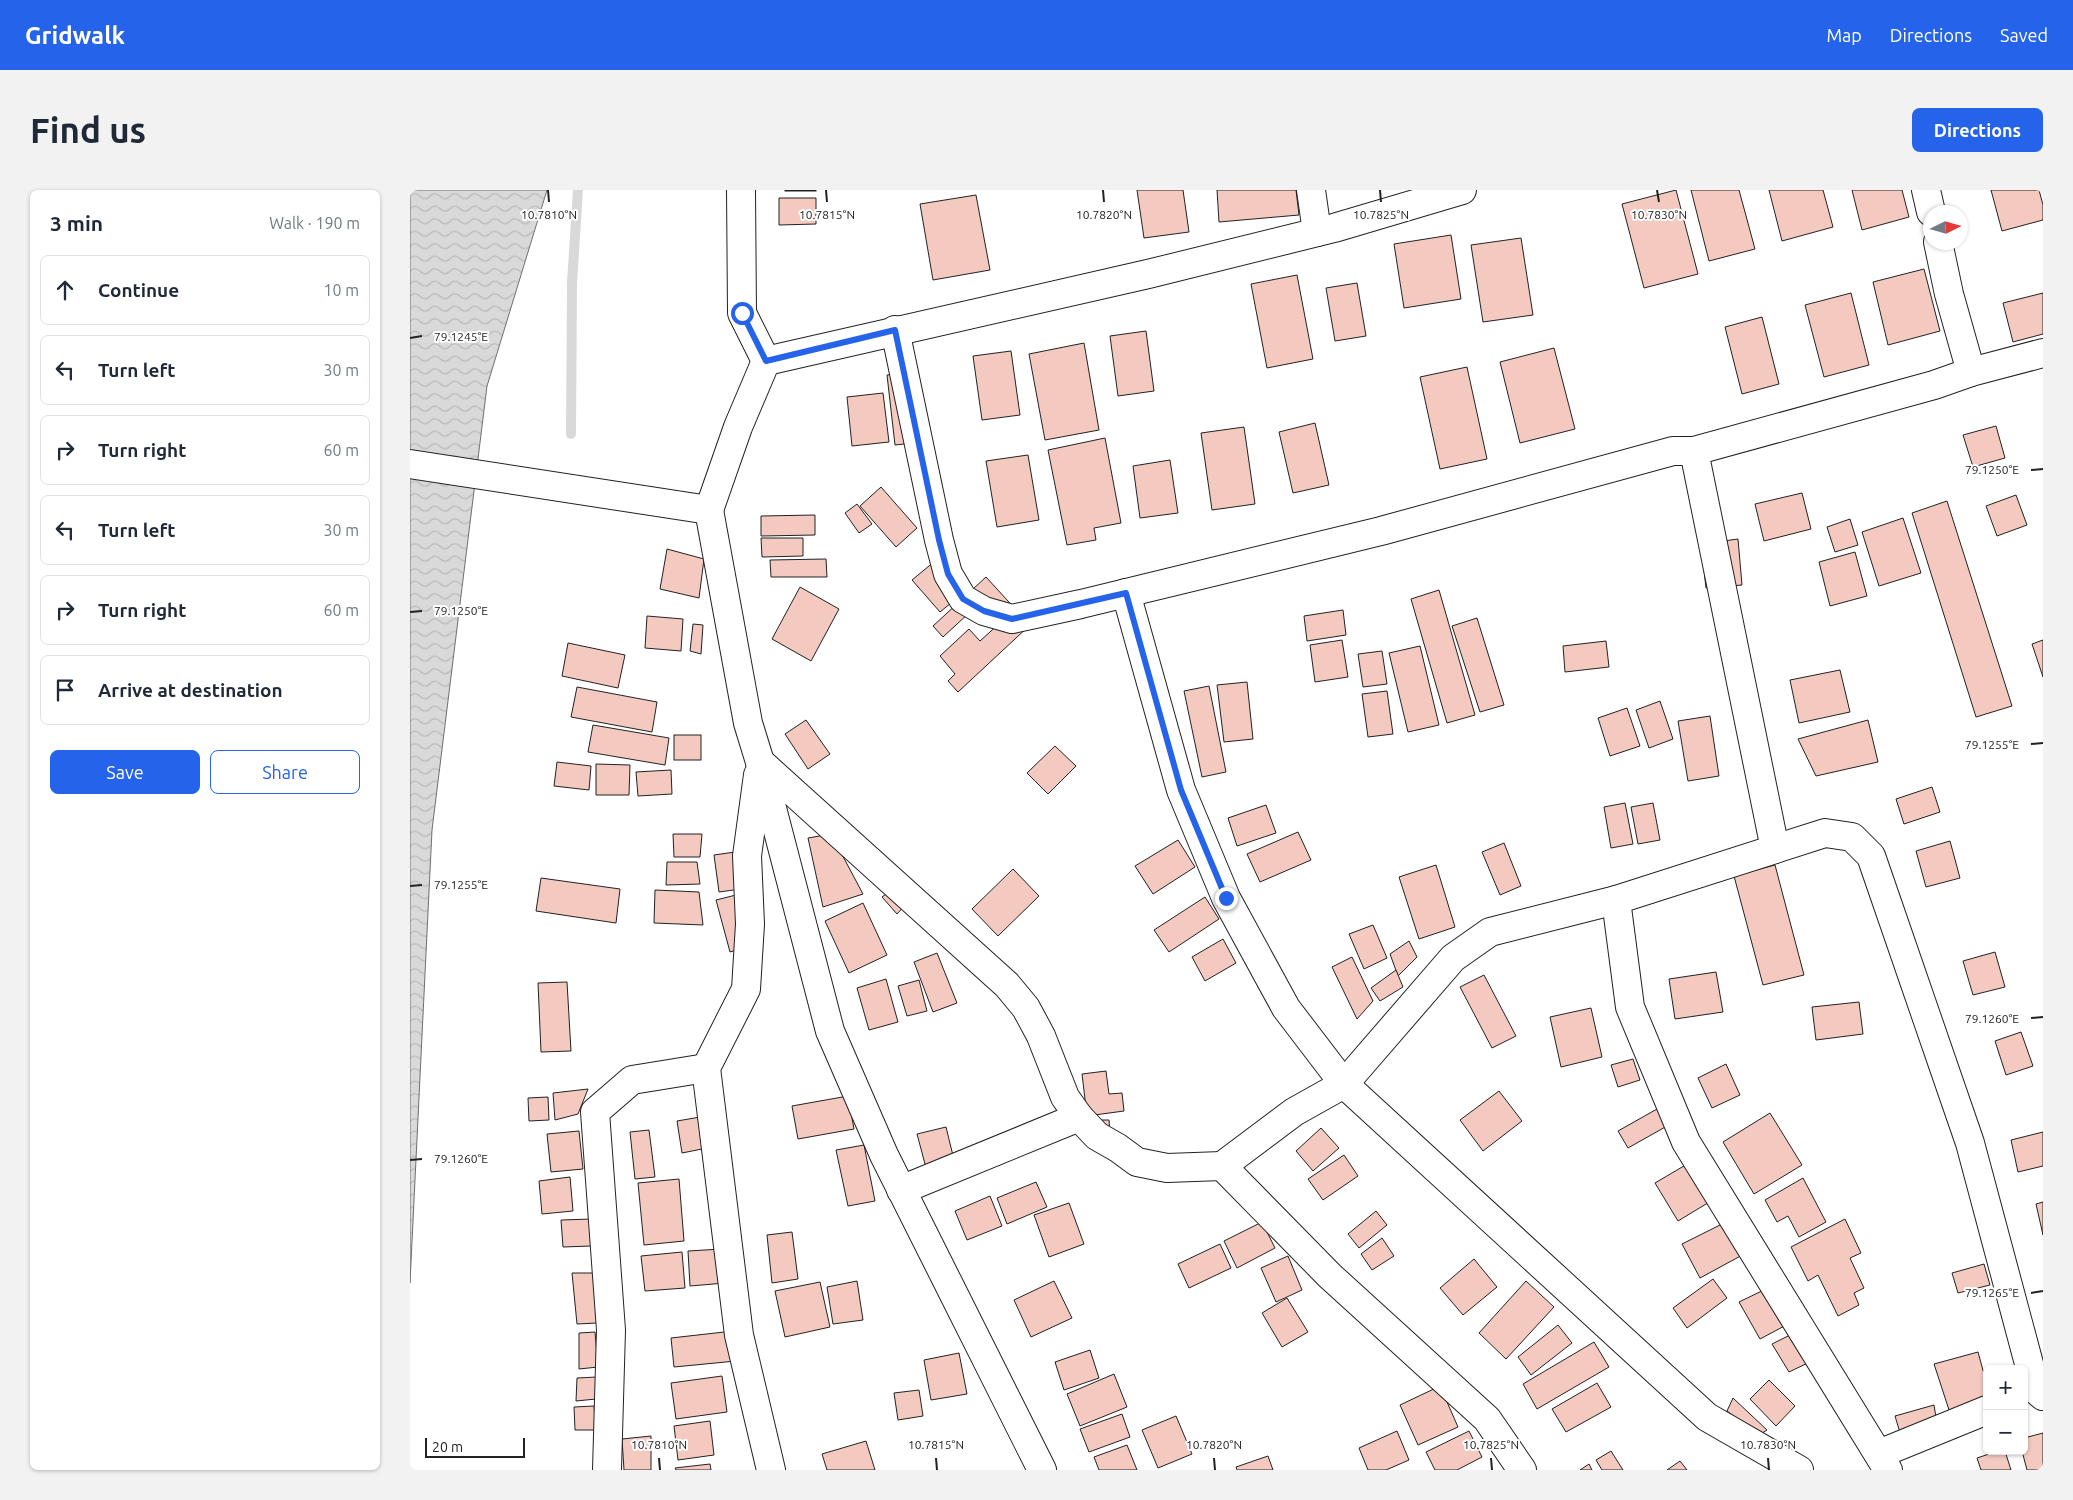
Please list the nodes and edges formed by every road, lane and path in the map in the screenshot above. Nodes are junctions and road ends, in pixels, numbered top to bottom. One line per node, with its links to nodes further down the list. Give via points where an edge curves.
1 (741, 190): 10 (street, via 742,313)
2 (1311, 190): 6 (street)
3 (1462, 190): 6 (street)
4 (1926, 190): 5 (street)
5 (1929, 205)
6 (1317, 232): 8 (street, via 1148,274)
7 (1940, 250): 11 (street)
8 (895, 330): 10 (street); 15 (street, via 939,540 948,574 963,599 984,611 1012,619)
9 (2043, 353): 11 (street)
10 (766, 361): 14 (street, via 738,427)
11 (1971, 372): 12 (street)
12 (1694, 451): 15 (street, via 1673,451 1381,531); 17 (street)
13 (410, 464): 14 (street)
14 (709, 510): 16 (street, via 748,722)
15 (1126, 593): 20 (street, via 1181,790 1226,898 1286,1008)
16 (760, 762): 19 (street, via 747,856 750,924 746,989); 21 (street, via 1006,985 1026,1008 1041,1036 1065,1097); 23 (street, via 830,1031)
17 (1775, 849): 18 (street); 24 (street, via 1825,833 1852,836 1871,856 1970,1143)
18 (1616, 900): 20 (street, via 1490,932 1453,958); 26 (street, via 1630,1007 1686,1142)
19 (706, 1068): 27 (street, via 632,1080 595,1112 611,1330); 28 (street, via 739,1335)
20 (1344, 1084): 22 (street, via 1294,1112); 31 (street, via 1707,1417)
21 (1079, 1118): 22 (street, via 1097,1136 1137,1162 1167,1168); 23 (street)
22 (1222, 1166): 30 (street, via 1330,1276 1487,1419)
23 (901, 1190): 29 (street)
24 (2035, 1394)
25 (1983, 1412): 26 (street)
26 (1884, 1462)
27 (608, 1470)
28 (771, 1470)
29 (1042, 1470)
30 (1522, 1470)
31 (1799, 1470)

